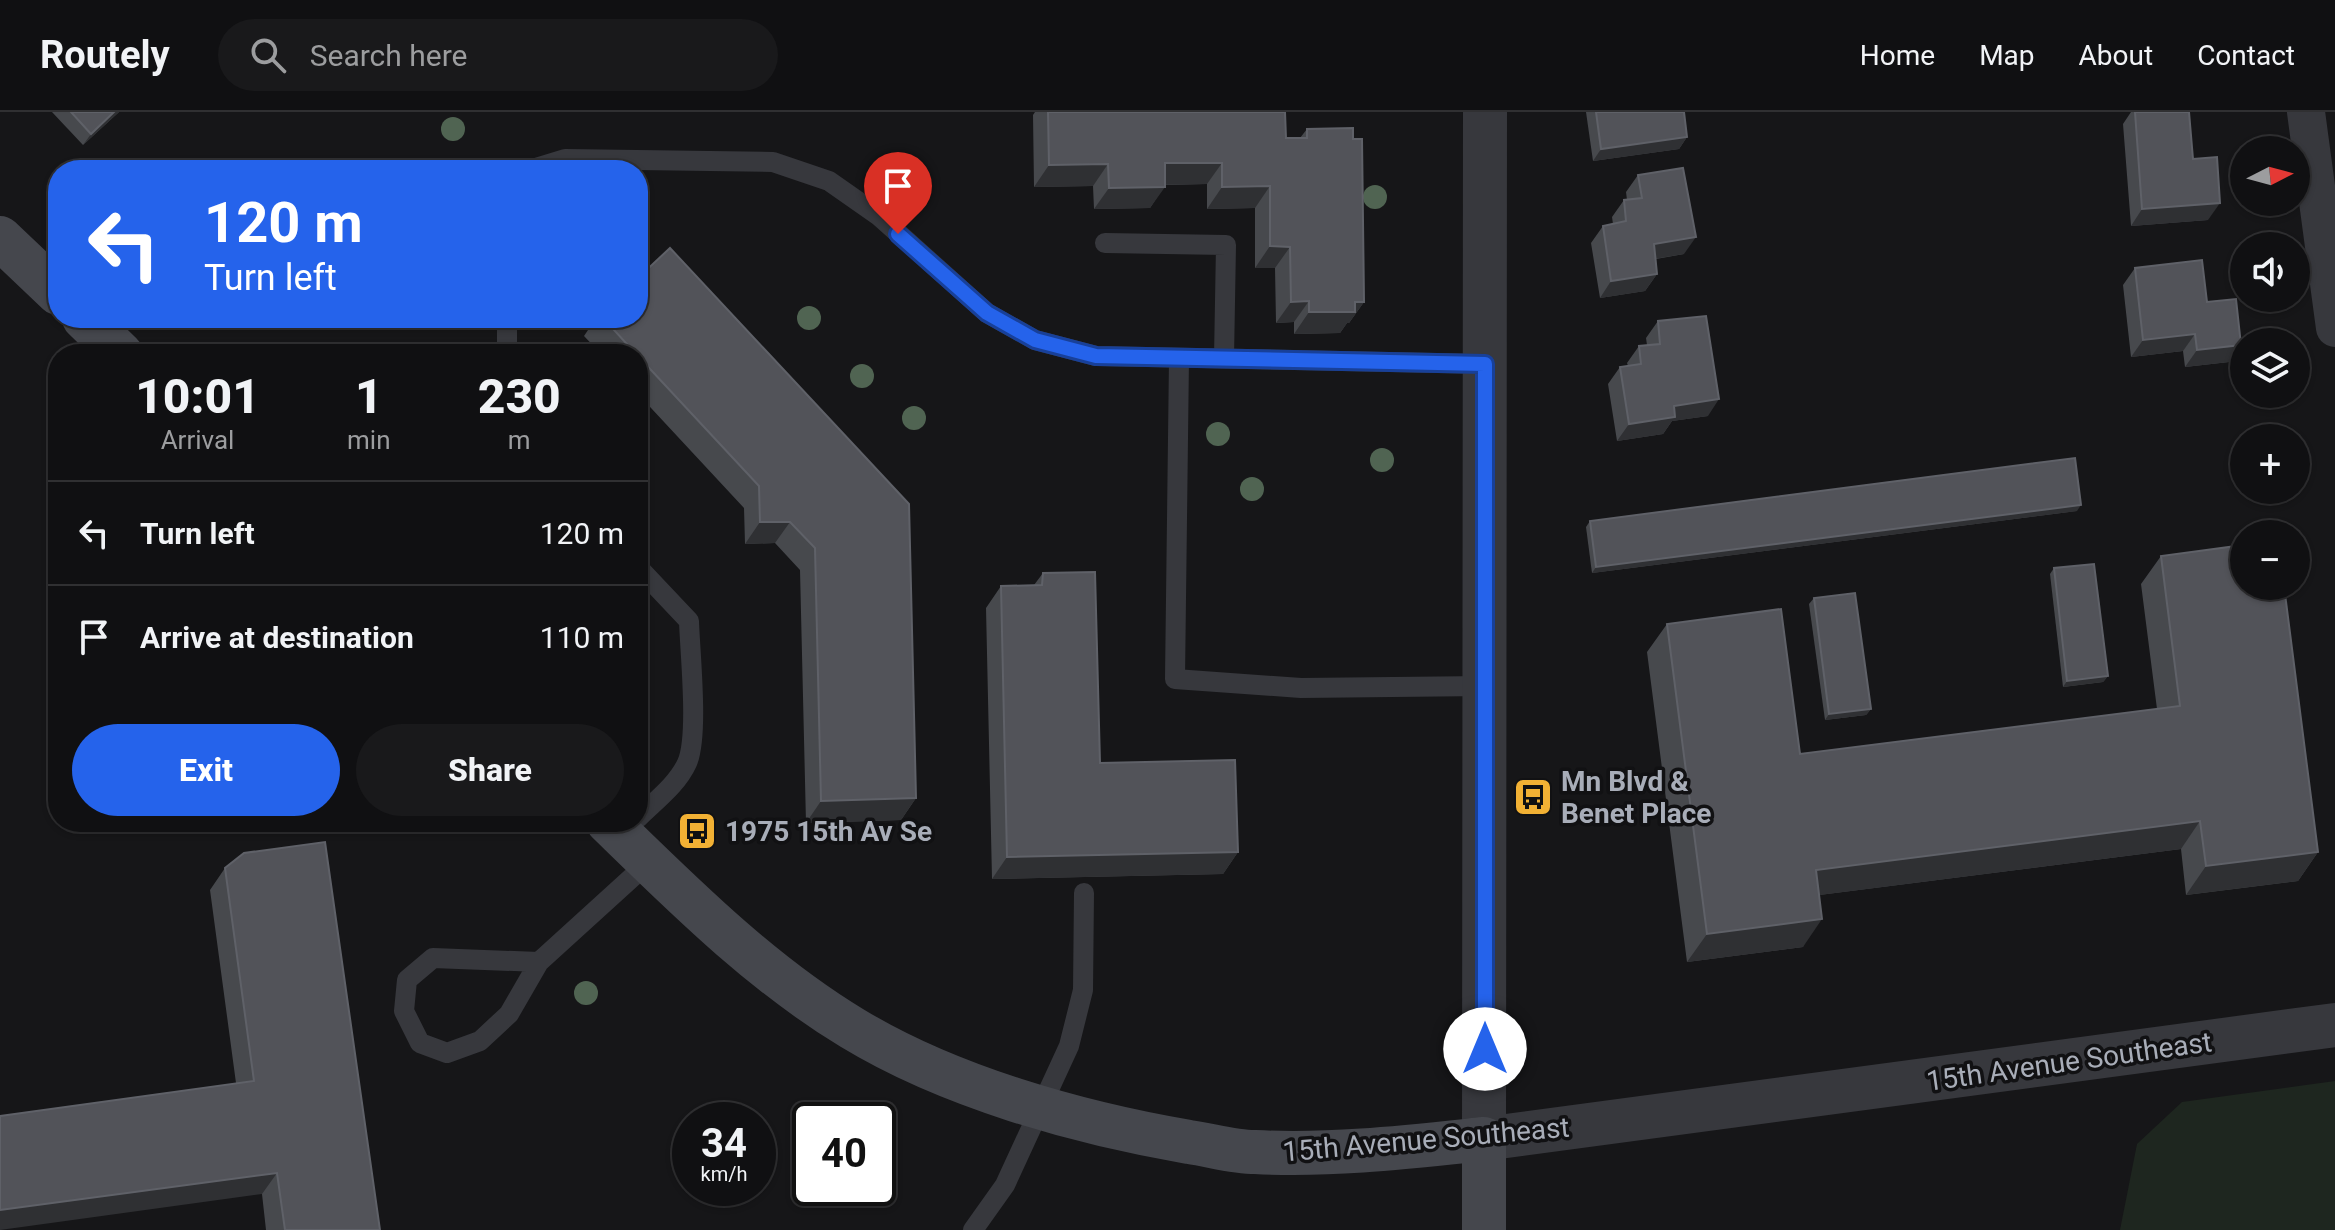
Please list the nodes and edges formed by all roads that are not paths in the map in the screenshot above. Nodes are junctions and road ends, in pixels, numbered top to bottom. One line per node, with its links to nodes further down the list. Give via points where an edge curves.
1 (1485, 112): 14 (street)
2 (2306, 112): 10 (street)
3 (562, 160): 4 (lane)
4 (634, 160)
5 (648, 160): 12 (lane, via 773,162 829,181 879,216 987,313 1035,340 1096,356)
6 (0, 238): 8 (main road)
7 (1105, 243): 13 (lane, via 1226,245)
8 (48, 284)
9 (94, 328): 11 (main road)
10 (2335, 328)
11 (111, 344)
12 (1179, 358): 13 (lane); 16 (lane, via 1175,679 1301,688)
13 (1224, 358): 14 (lane)
14 (1485, 364): 16 (street)
15 (648, 578): 17 (lane, via 689,621 691,732 688,761)
16 (1485, 686): 23 (street)
17 (648, 812)
18 (630, 832): 20 (lane); 22 (main road, 15th Avenue Southeast, via 769,970 853,1029 941,1072)
19 (1084, 893): 22 (lane, via 1083,990 1069,1046)
20 (539, 962): 20 (lane, via 433,958 407,980 404,1011 420,1043 447,1053 480,1041 509,1014)
21 (2335, 1025): 23 (street, 15th Avenue Southeast)
22 (1039, 1106): 23 (main road, 15th Avenue Southeast, via 1148,1135 1252,1152 1330,1152); 24 (lane, via 1005,1185)
23 (1484, 1139): 25 (main road)
24 (973, 1230)
25 (1484, 1230)

